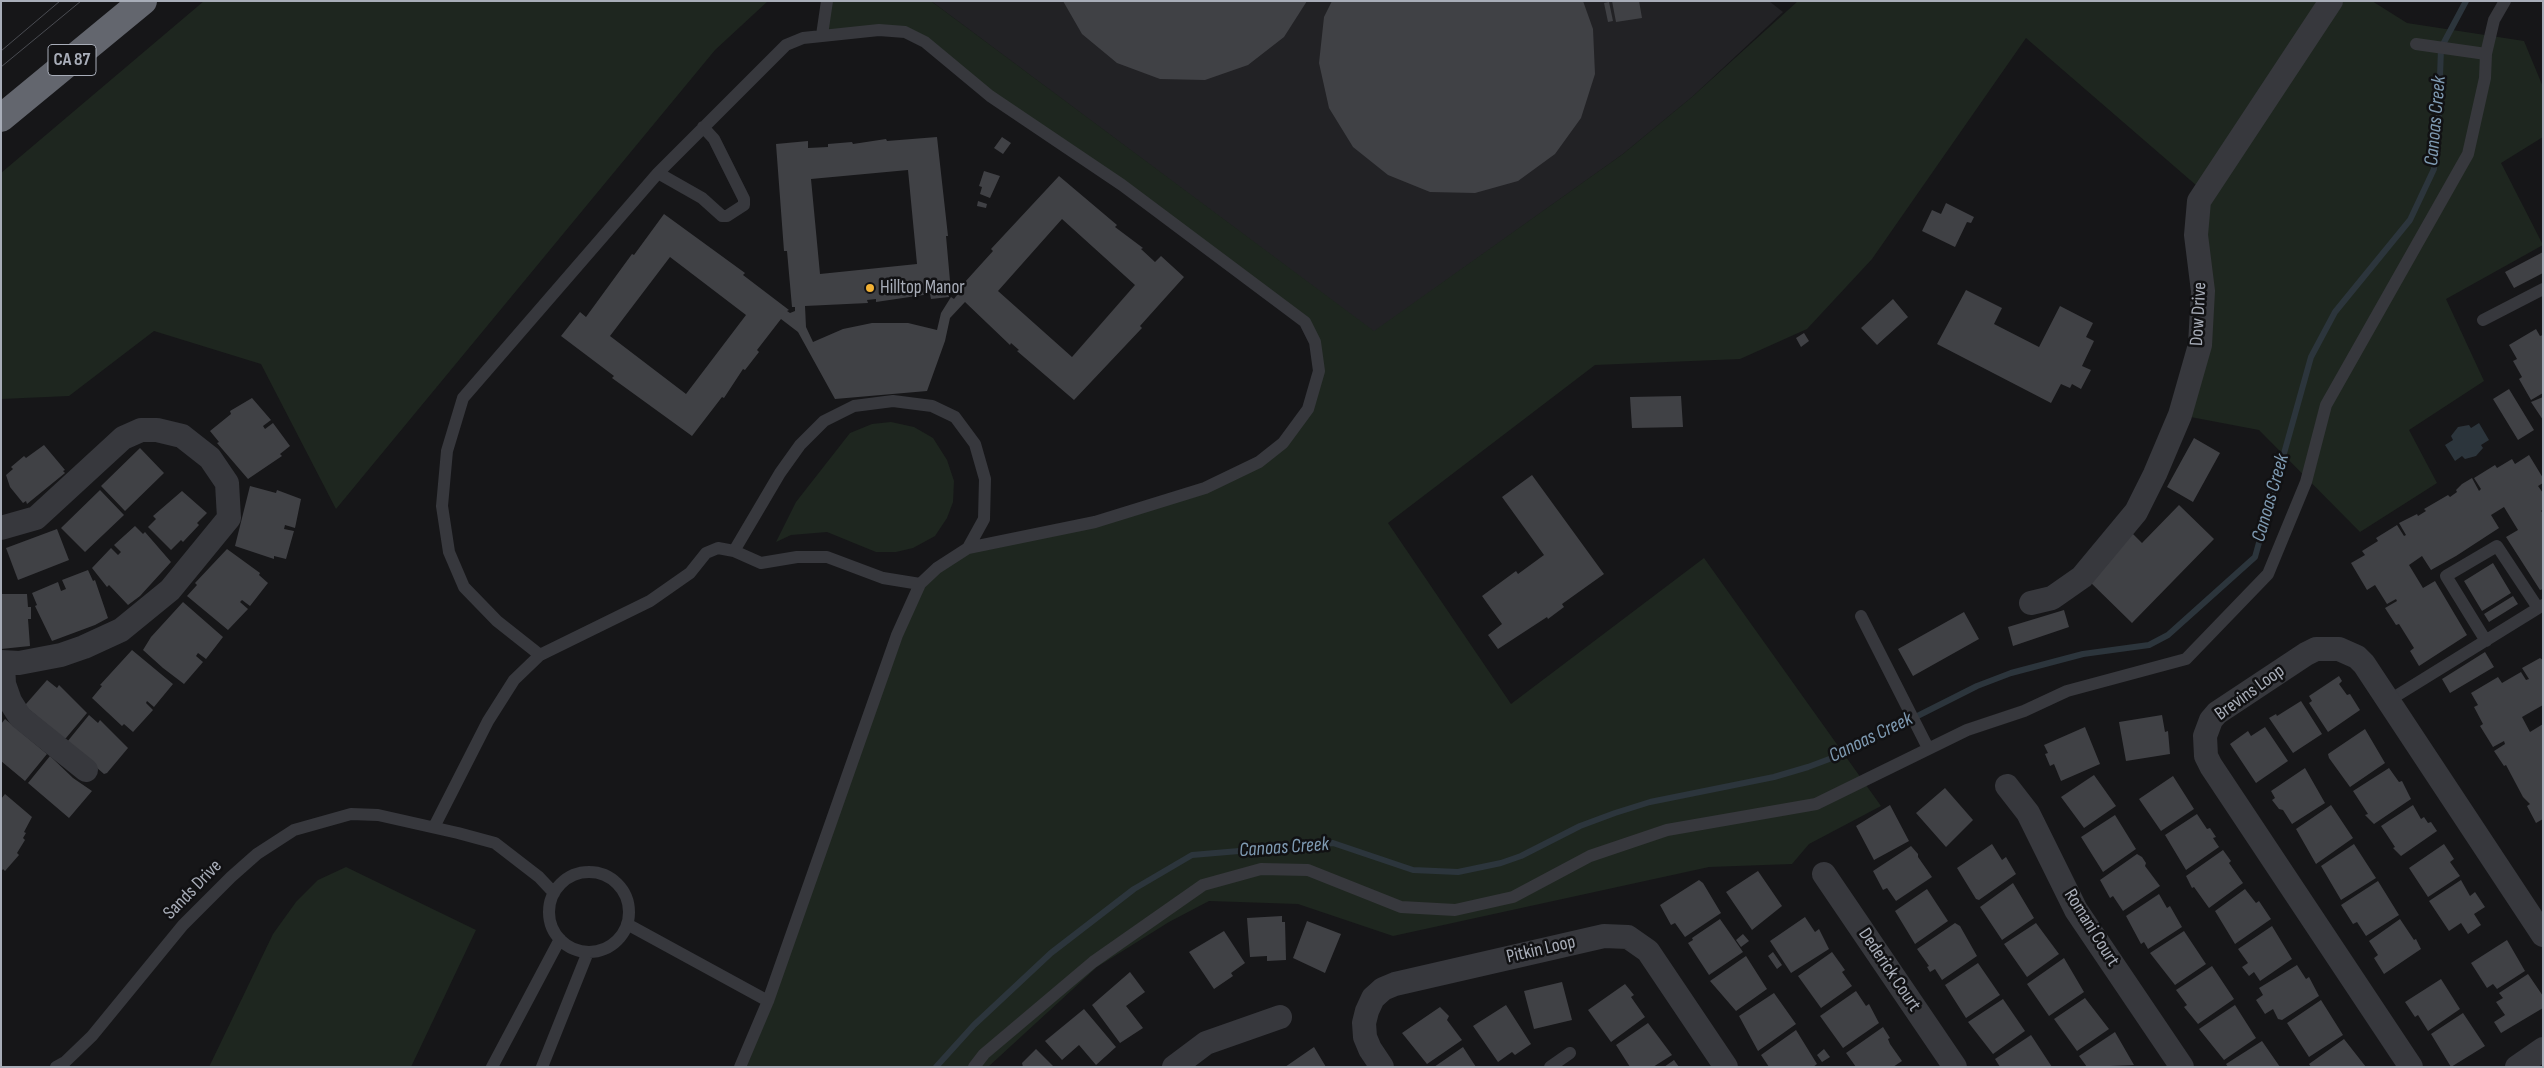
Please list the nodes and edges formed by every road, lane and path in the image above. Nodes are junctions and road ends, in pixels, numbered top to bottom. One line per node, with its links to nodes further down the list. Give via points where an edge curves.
1 (143, 1): 8 (highway, CA 87)
2 (827, 1): 5 (lane)
3 (2331, 1): 17 (street, Dow Drive, via 2199,201 2196,235 2203,291 2200,344 2180,415 2152,482 2136,512 2082,577 2052,598)
4 (2505, 1): 7 (lane, via 2494,20)
5 (822, 35): 9 (lane, via 786,45); 14 (lane, via 888,30 905,32 925,42 990,96 1122,185 1305,322 1316,342 1318,371 1308,409 1283,443 1259,462 1205,488 1095,522)
6 (2416, 44): 7 (lane)
7 (2486, 54): 24 (lane, via 2485,78 2468,154 2326,405 2306,482 2268,574 2186,659 2067,691 2024,711)
8 (1, 118)
9 (703, 128): 10 (lane); 10 (lane, via 714,139 744,204 722,216 702,198)
10 (658, 173): 21 (lane, via 463,398 447,451 442,506 448,552 464,587 496,621)
11 (2543, 289): 12 (lane)
12 (2483, 320)
13 (1, 528): 22 (street, via 36,518 123,438 140,430 158,430 182,436 210,458 227,483 229,518 170,590 122,630 84,648 18,663)
14 (968, 548): 15 (lane, via 984,518 985,479 975,444 955,417 932,406 892,401 854,406 824,421 800,445 780,473); 16 (lane, via 937,568)
15 (734, 551): 16 (lane, via 762,563 797,557 827,557 883,578); 21 (lane, via 718,548 706,553 690,573 650,601)
16 (920, 584): 34 (lane, via 897,635)
17 (2031, 602)
18 (2540, 606): 20 (lane); 20 (lane, via 2497,546 2446,576)
19 (1861, 616): 24 (lane)
20 (2486, 641): 23 (lane)
21 (540, 655): 27 (lane, via 514,680 488,721)
22 (2, 662): 25 (street, via 4,684 20,717)
23 (2388, 701): 31 (street, Brevins Loop); 49 (street, Brevins Loop, via 2357,657 2339,649 2316,650 2217,713 2208,727 2204,746 2211,766)
24 (1926, 746): 42 (lane, via 1816,804 1667,830 1590,856 1513,897 1455,910 1401,907 1308,870 1261,869 1203,885 1093,962 984,1054)
25 (86, 770)
26 (2008, 786): 48 (street, Romani Court, via 2028,812 2076,910)
27 (434, 827): 29 (lane, Sands Drive, via 495,843 539,877); 38 (lane, Sands Drive, via 378,815 351,814 294,830 257,854 183,925 92,1036)
28 (1824, 874): 47 (street, Dederick Court)
29 (554, 893): 30 (lane, via 569,878 579,874 589,872 605,876 622,889 628,906); 32 (lane, via 550,912 554,931)
30 (628, 924): 33 (lane, via 612,945); 34 (lane)
31 (2543, 935)
32 (560, 938): 33 (lane, via 568,946); 39 (lane)
33 (588, 952): 40 (lane)
34 (768, 1001): 41 (lane)
35 (1280, 1017): 43 (street, via 1206,1043)
36 (2543, 1049): 50 (street)
37 (1570, 1053): 45 (lane)
38 (56, 1067)
39 (492, 1067)
40 (542, 1067)
41 (740, 1067)
42 (974, 1067)
43 (1174, 1067)
44 (1382, 1067): 46 (street, Pitkin Loop, via 1367,1043 1364,1023 1373,998 1383,989 1604,936 1628,937 1648,951)
45 (1550, 1067)
46 (1726, 1067)
47 (1954, 1067)
48 (2182, 1067)
49 (2411, 1067)
50 (2517, 1067)

